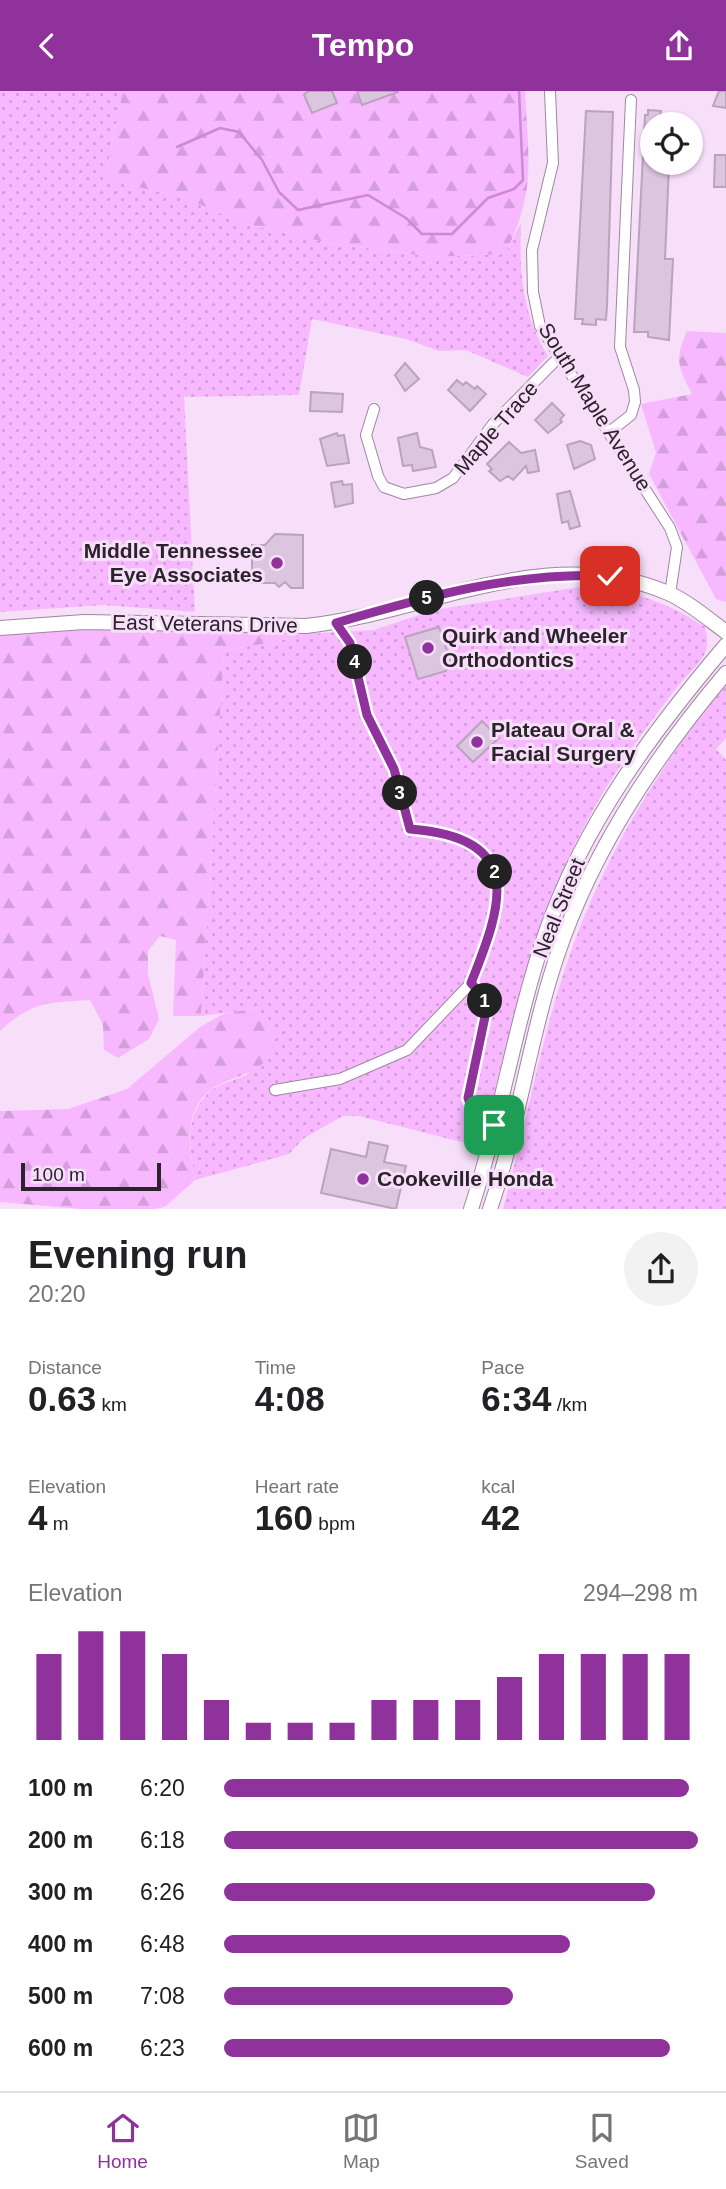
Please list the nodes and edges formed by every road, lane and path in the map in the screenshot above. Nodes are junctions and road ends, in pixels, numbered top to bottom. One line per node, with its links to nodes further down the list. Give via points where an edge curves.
1 (550, 91): 3 (street, South Maple Avenue, via 553,163 533,250 533,292 540,326)
2 (631, 100): 5 (street, via 620,347 635,402 631,415)
3 (559, 357): 4 (street, Maple Trace, via 493,424 453,478 436,488 404,494 384,487 366,435); 5 (street, South Maple Avenue)
4 (373, 409)
5 (608, 433): 6 (street, South Maple Avenue, via 670,528 677,547)
6 (670, 594): 7 (main road, East Veterans Drive, via 610,576 541,577 439,595); 9 (main road, East Veterans Drive)
7 (336, 623): 8 (main road, East Veterans Drive, via 84,622); 12 (street, via 350,643 367,715 394,769 410,829 464,838 496,873 498,899 488,942)
8 (0, 628)
9 (726, 632)
10 (726, 645): 14 (main road, Neal Street, via 643,747 568,879 530,980)
11 (726, 673): 16 (main road, Neal Street, via 653,765 612,829 587,883 549,980)
12 (471, 983): 13 (street, via 407,1050 340,1079); 14 (street, via 487,1007 468,1098 474,1114)
13 (275, 1090)
14 (494, 1125): 15 (main road, Neal Street)
15 (471, 1209)
16 (490, 1209)

